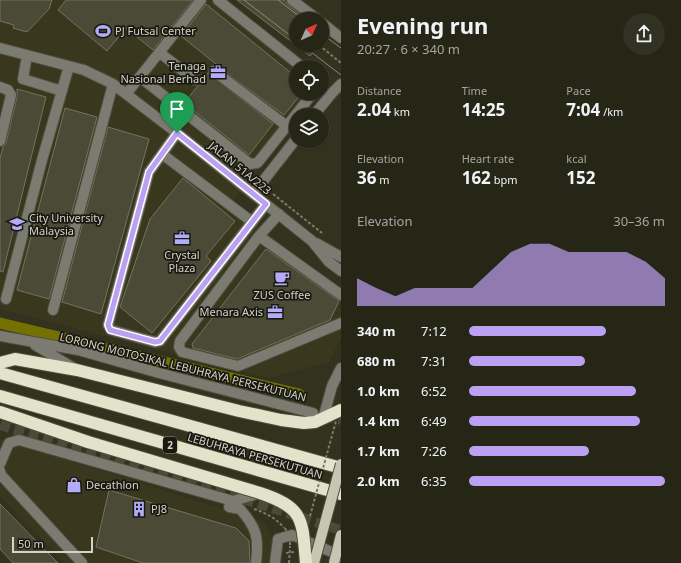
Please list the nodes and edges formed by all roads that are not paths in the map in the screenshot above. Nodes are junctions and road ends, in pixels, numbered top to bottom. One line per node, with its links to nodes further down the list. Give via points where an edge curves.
1 (201, 0): 8 (street)
2 (218, 0): 10 (street)
3 (292, 0): 4 (street)
4 (308, 12)
5 (329, 29): 6 (street)
6 (341, 38)
7 (0, 48): 9 (street, JALAN 51A/223)
8 (160, 52): 13 (street); 14 (street)
9 (27, 55): 11 (street, JALAN 51A/223); 18 (street, via 23,79)
10 (293, 60)
11 (69, 66): 15 (street, JALAN 51A/223); 18 (street)
12 (214, 71): 22 (street)
13 (140, 77): 19 (street); 22 (street, via 250,164 259,161)
14 (195, 80)
15 (113, 84): 19 (street, JALAN 51A/223); 37 (street)
16 (340, 86): 21 (street)
17 (0, 87): 24 (street, via 8,90 11,95)
18 (62, 91): 36 (street)
19 (127, 94): 23 (street, JALAN 51A/223)
20 (307, 100): 22 (street)
21 (320, 108)
22 (287, 126)
23 (177, 133): 26 (street); 27 (street, JALAN 51A/223)
24 (0, 140)
25 (289, 147): 27 (street)
26 (162, 154): 30 (street); 30 (street, via 149,172 108,325 110,330 155,342 160,341)
27 (253, 194): 28 (street, JALAN 51A/223)
28 (266, 204): 29 (street, JALAN 51A/223); 30 (street)
29 (279, 214): 31 (street); 32 (street, JALAN 51A/223)
30 (251, 221)
31 (259, 236): 35 (street); 38 (street, via 180,341 178,347 182,352 238,366)
32 (312, 241): 33 (street, JALAN 51A/223); 34 (street, JALAN 51A/223, via 329,262)
33 (341, 257)
34 (341, 271)
35 (341, 295)
36 (6, 299)
37 (52, 310)
38 (341, 323)
39 (0, 336): 40 (street, LORONG MOTOSIKAL LEBUHRAYA PERSEKUTUAN)
40 (29, 342): 43 (street); 47 (street, LORONG MOTOSIKAL LEBUHRAYA PERSEKUTUAN, via 78,350)
41 (0, 363): 43 (highway, via 15,360)
42 (341, 368): 47 (street, via 326,406)
43 (77, 370): 47 (highway, via 281,420 304,423)
44 (0, 373): 51 (highway, LEBUHRAYA PERSEKUTUAN / 2)
45 (0, 396): 54 (highway, LEBUHRAYA PERSEKUTUAN / 2)
46 (0, 412): 53 (highway, bridge, via 88,442)
47 (318, 416): 48 (highway)
48 (339, 416)
49 (0, 464): 53 (street, via 9,443 19,440 233,501)
50 (341, 464): 62 (main road, bridge)
51 (341, 468)
52 (0, 471): 60 (street)
53 (260, 492): 61 (highway, bridge, via 286,504 296,513 305,539)
54 (341, 494)
55 (229, 507): 59 (street, via 240,508 251,523 258,545)
56 (341, 535): 63 (main road, bridge)
57 (341, 556): 58 (street, via 292,535 278,539)
58 (278, 557): 59 (street)
59 (257, 558)
60 (82, 563)
61 (306, 563)
62 (314, 563)
63 (334, 563)

